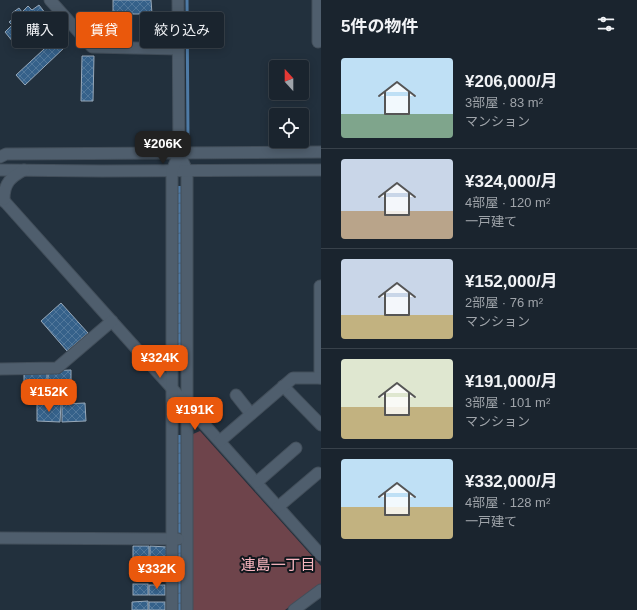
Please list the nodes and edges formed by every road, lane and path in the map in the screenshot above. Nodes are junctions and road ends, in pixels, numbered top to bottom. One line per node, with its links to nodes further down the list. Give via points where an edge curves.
1 (50, 0): 5 (street, via 92,46)
2 (178, 0): 5 (street)
3 (318, 0): 4 (street)
4 (318, 42)
5 (178, 49): 7 (street)
6 (321, 152): 7 (street)
7 (179, 153): 8 (street); 11 (street); 13 (street)
8 (2, 155)
9 (26, 169): 10 (street); 13 (street); 14 (street, via 10,178)
10 (0, 170)
11 (187, 170): 12 (street); 13 (street); 22 (street)
12 (321, 170)
13 (172, 171): 20 (street)
14 (2, 199): 16 (street)
15 (320, 286): 18 (street)
16 (112, 321): 17 (street, via 57,368); 20 (street)
17 (0, 368)
18 (320, 378): 19 (street, via 293,378)
19 (283, 386): 23 (street); 24 (street)
20 (172, 390): 22 (street); 31 (street)
21 (236, 395): 23 (street)
22 (187, 405): 25 (street); 31 (street)
23 (251, 414): 25 (street)
24 (321, 425)
25 (220, 441): 28 (street)
26 (296, 448): 28 (street)
27 (318, 473): 29 (street)
28 (257, 482): 29 (street)
29 (278, 507): 32 (street)
30 (0, 538): 31 (street)
31 (180, 539): 34 (street); 35 (street)
32 (321, 555)
33 (321, 590): 36 (street)
34 (172, 610)
35 (187, 610)
36 (294, 610)

